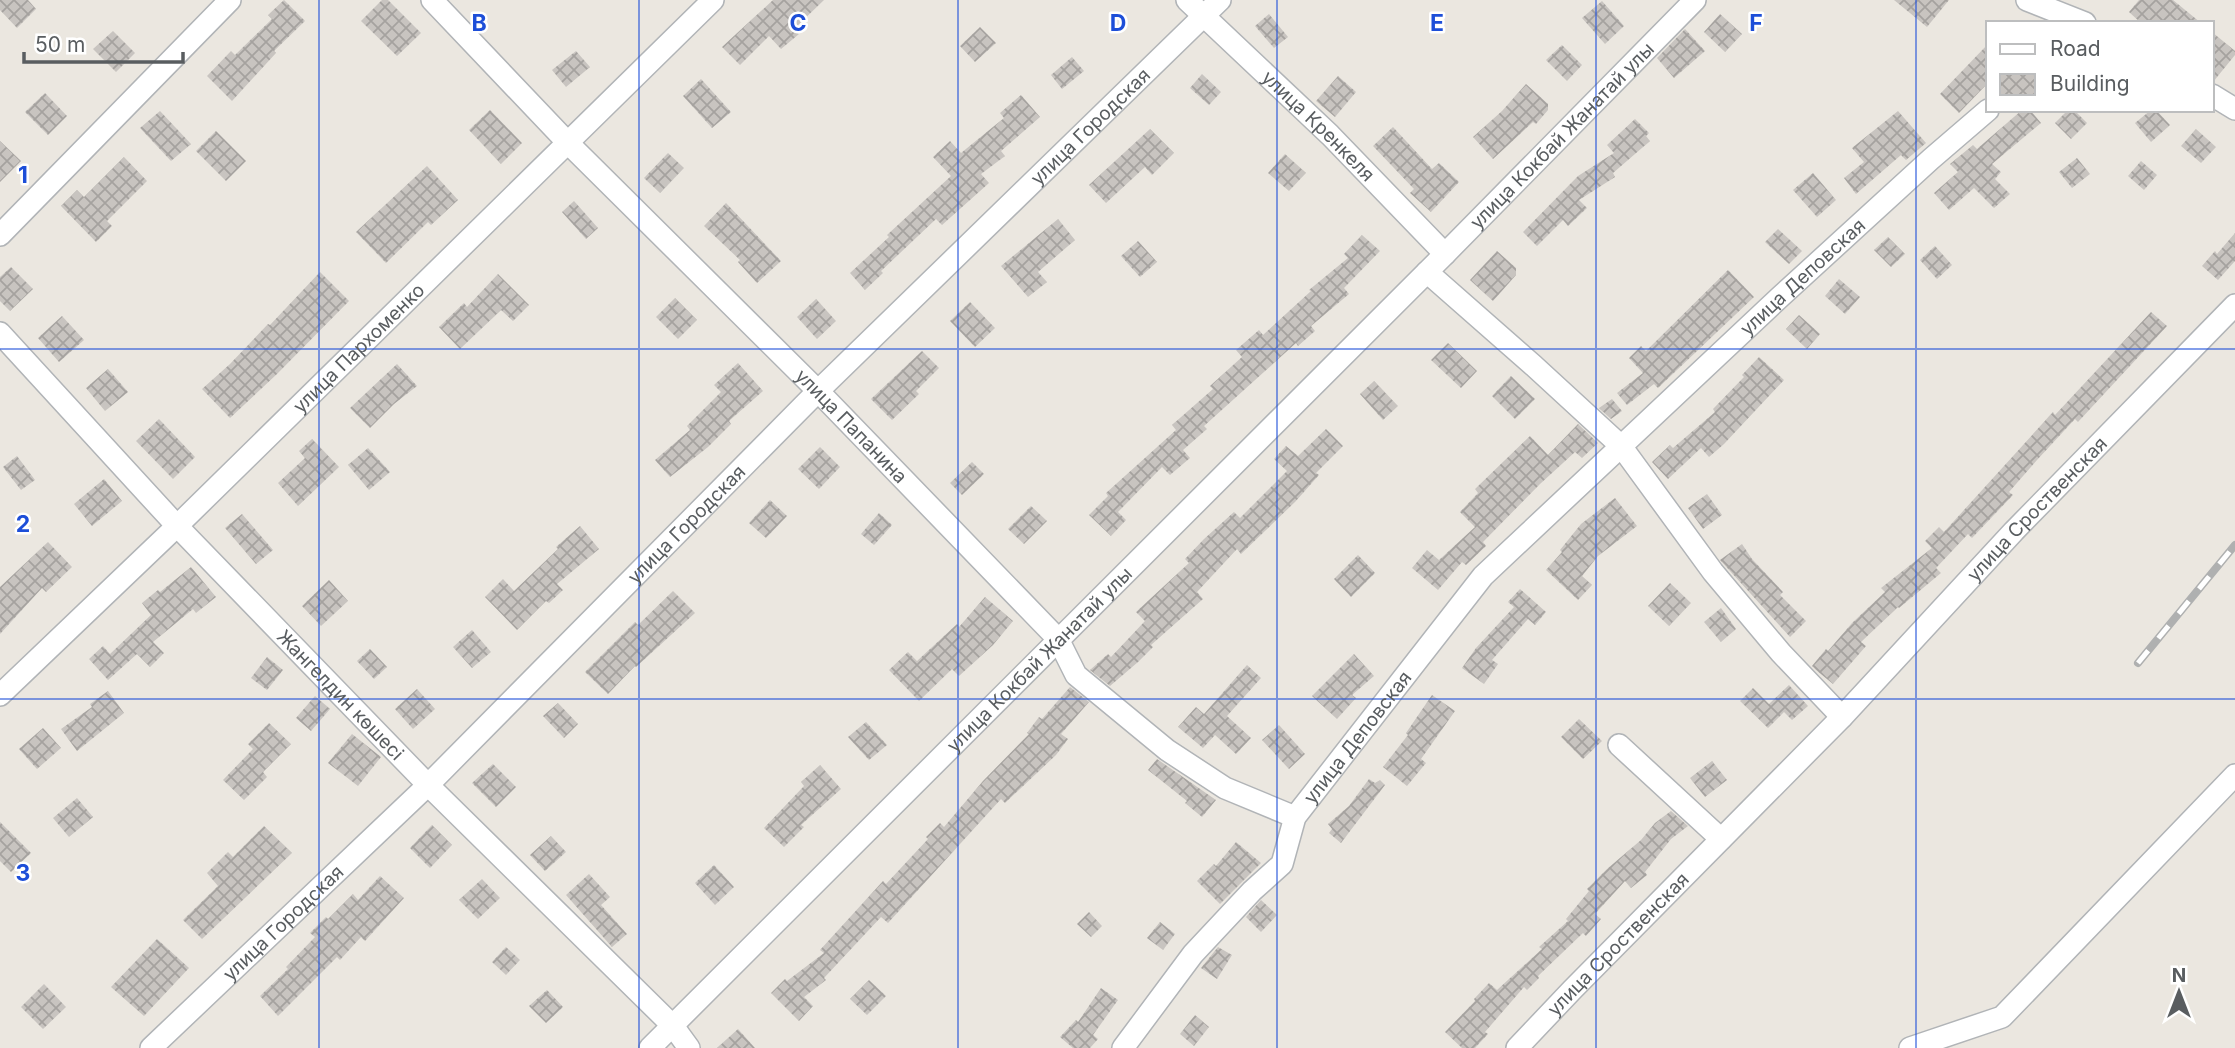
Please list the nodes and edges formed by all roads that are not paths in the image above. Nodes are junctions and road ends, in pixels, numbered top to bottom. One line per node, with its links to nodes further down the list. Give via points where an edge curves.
1 (230, 0): 15 (street)
2 (432, 0): 14 (street, улица Папанина)
3 (713, 0): 14 (street, улица Пархоменко)
4 (1187, 0): 9 (street, улица Кренкеля)
5 (1220, 0): 9 (street, улица Городская)
6 (1695, 0): 16 (street, улица Кокбай Жанатай улы)
7 (2027, 0): 8 (street)
8 (2063, 12): 10 (street)
9 (1202, 16): 16 (street, улица Кренкеля, via 1330,135); 20 (street, улица Городская)
10 (2081, 21)
11 (2214, 96): 12 (street)
12 (2235, 110)
13 (1986, 112): 21 (street, улица Деповская)
14 (569, 144): 20 (street, улица Папанина); 22 (street, улица Пархоменко)
15 (0, 234)
16 (1445, 254): 17 (street, улица Кокбай Жанатай улы)
17 (1427, 272): 21 (street); 23 (street, улица Кокбай Жанатай улы)
18 (2235, 305): 25 (street, улица Сроственская, via 2014,531)
19 (0, 333): 22 (street, Жангелдин көшесі)
20 (818, 391): 23 (street, улица Папанина); 28 (street, улица Городская)
21 (1621, 446): 25 (street, via 1713,572); 29 (street, улица Деповская, via 1483,576)
22 (177, 526): 24 (street, улица Пархоменко); 28 (street, Жангелдин көшесі)
23 (1058, 639): 29 (street, улица Папанина, via 1076,675 1167,750 1225,788); 31 (street, улица Кокбай Жанатай улы)
24 (0, 695)
25 (1842, 717): 30 (street, улица Сроственская)
26 (1619, 745): 30 (street)
27 (2235, 775): 37 (street, via 2002,1017)
28 (428, 785): 31 (street, Жангелдин көшесі); 32 (street, улица Городская)
29 (1295, 817): 35 (street, улица Деповская, via 1282,864 1193,954)
30 (1721, 839): 36 (street, улица Сроственская)
31 (673, 1026): 33 (street, улица Кокбай Жанатай улы); 34 (street, Жангелдин көшесі)
32 (151, 1048)
33 (650, 1048)
34 (689, 1048)
35 (1123, 1048)
36 (1517, 1048)
37 (1910, 1048)

